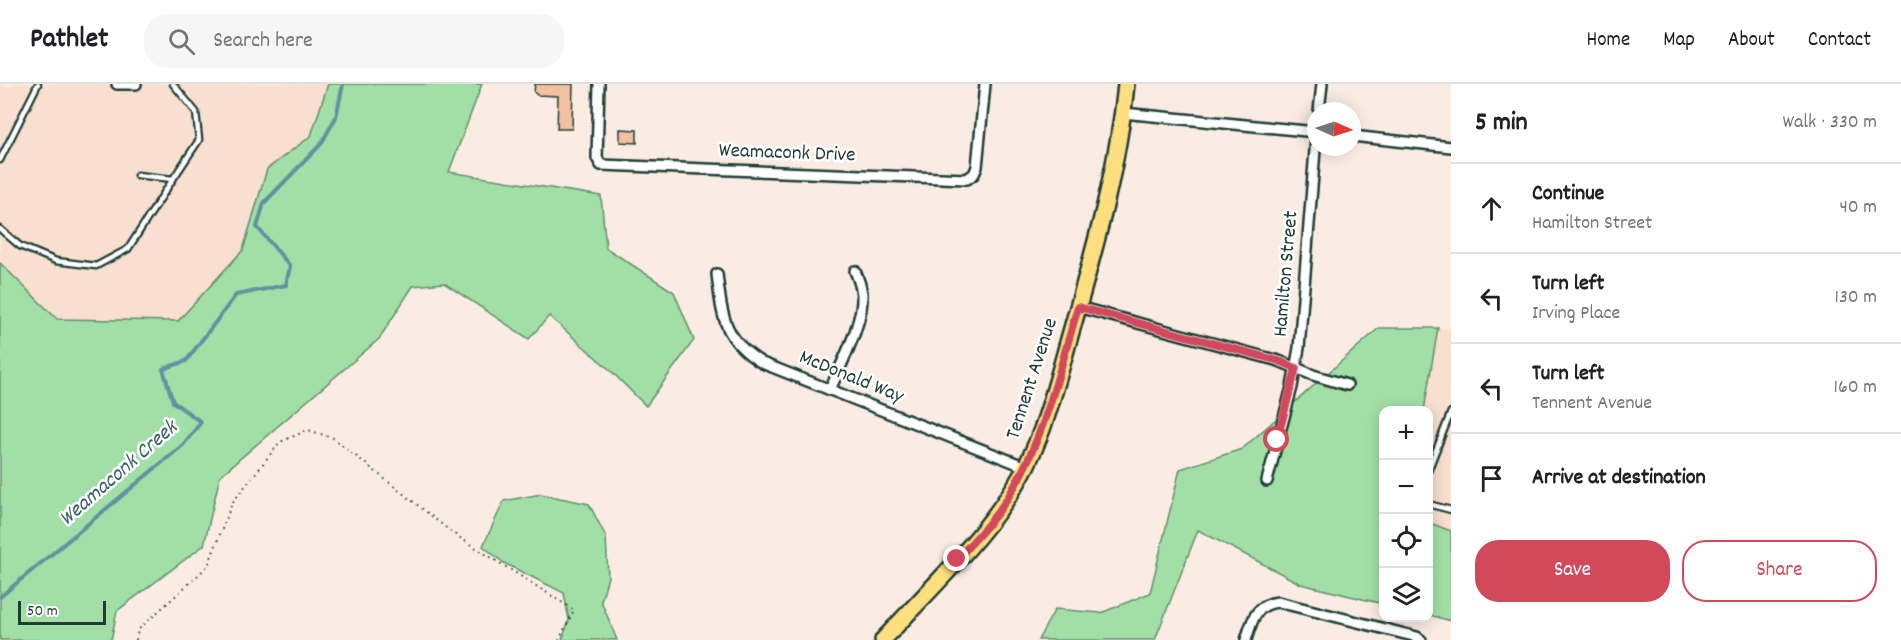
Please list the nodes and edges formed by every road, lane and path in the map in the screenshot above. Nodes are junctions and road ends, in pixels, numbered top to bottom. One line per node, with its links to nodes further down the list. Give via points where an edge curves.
1 (38, 84): 15 (lane)
2 (117, 84): 3 (street)
3 (136, 84)
4 (172, 84): 17 (lane, via 196,112 199,140)
5 (599, 84): 6 (street, Weamaconk Drive, via 597,158 601,165 956,178 971,177 976,167)
6 (985, 84)
7 (1126, 84): 10 (main road, Tennent Avenue)
8 (1322, 84): 9 (street)
9 (1320, 102)
10 (1124, 113): 11 (street); 21 (main road, Tennent Avenue)
11 (1307, 131)
12 (1361, 137): 13 (street)
13 (1451, 147)
14 (1315, 156): 22 (street, Hamilton Street)
15 (0, 160)
16 (137, 175): 17 (lane)
17 (173, 179): 18 (lane, via 128,249 96,266 56,261 20,246)
18 (0, 229)
19 (855, 271): 24 (street, via 862,307)
20 (717, 274): 24 (street, McDonald Way, via 724,321 740,347 762,363)
21 (1078, 307): 22 (street); 27 (main road, Tennent Avenue, via 1048,410)
22 (1296, 368): 23 (street); 28 (street, Hamilton Street)
23 (1347, 385)
24 (830, 390): 27 (street, McDonald Way)
25 (1451, 412): 26 (lane)
26 (1432, 460)
27 (1026, 467): 33 (main road, Tennent Avenue, via 990,522)
28 (1267, 481)
29 (1433, 505): 30 (lane)
30 (1451, 510)
31 (136, 640): 32 (path, via 138,630 208,566 231,502 280,442 308,430 333,438 454,534 574,610)
32 (559, 640)
33 (883, 640)
34 (1246, 640): 35 (street, via 1257,611 1278,602)
35 (1421, 640)

